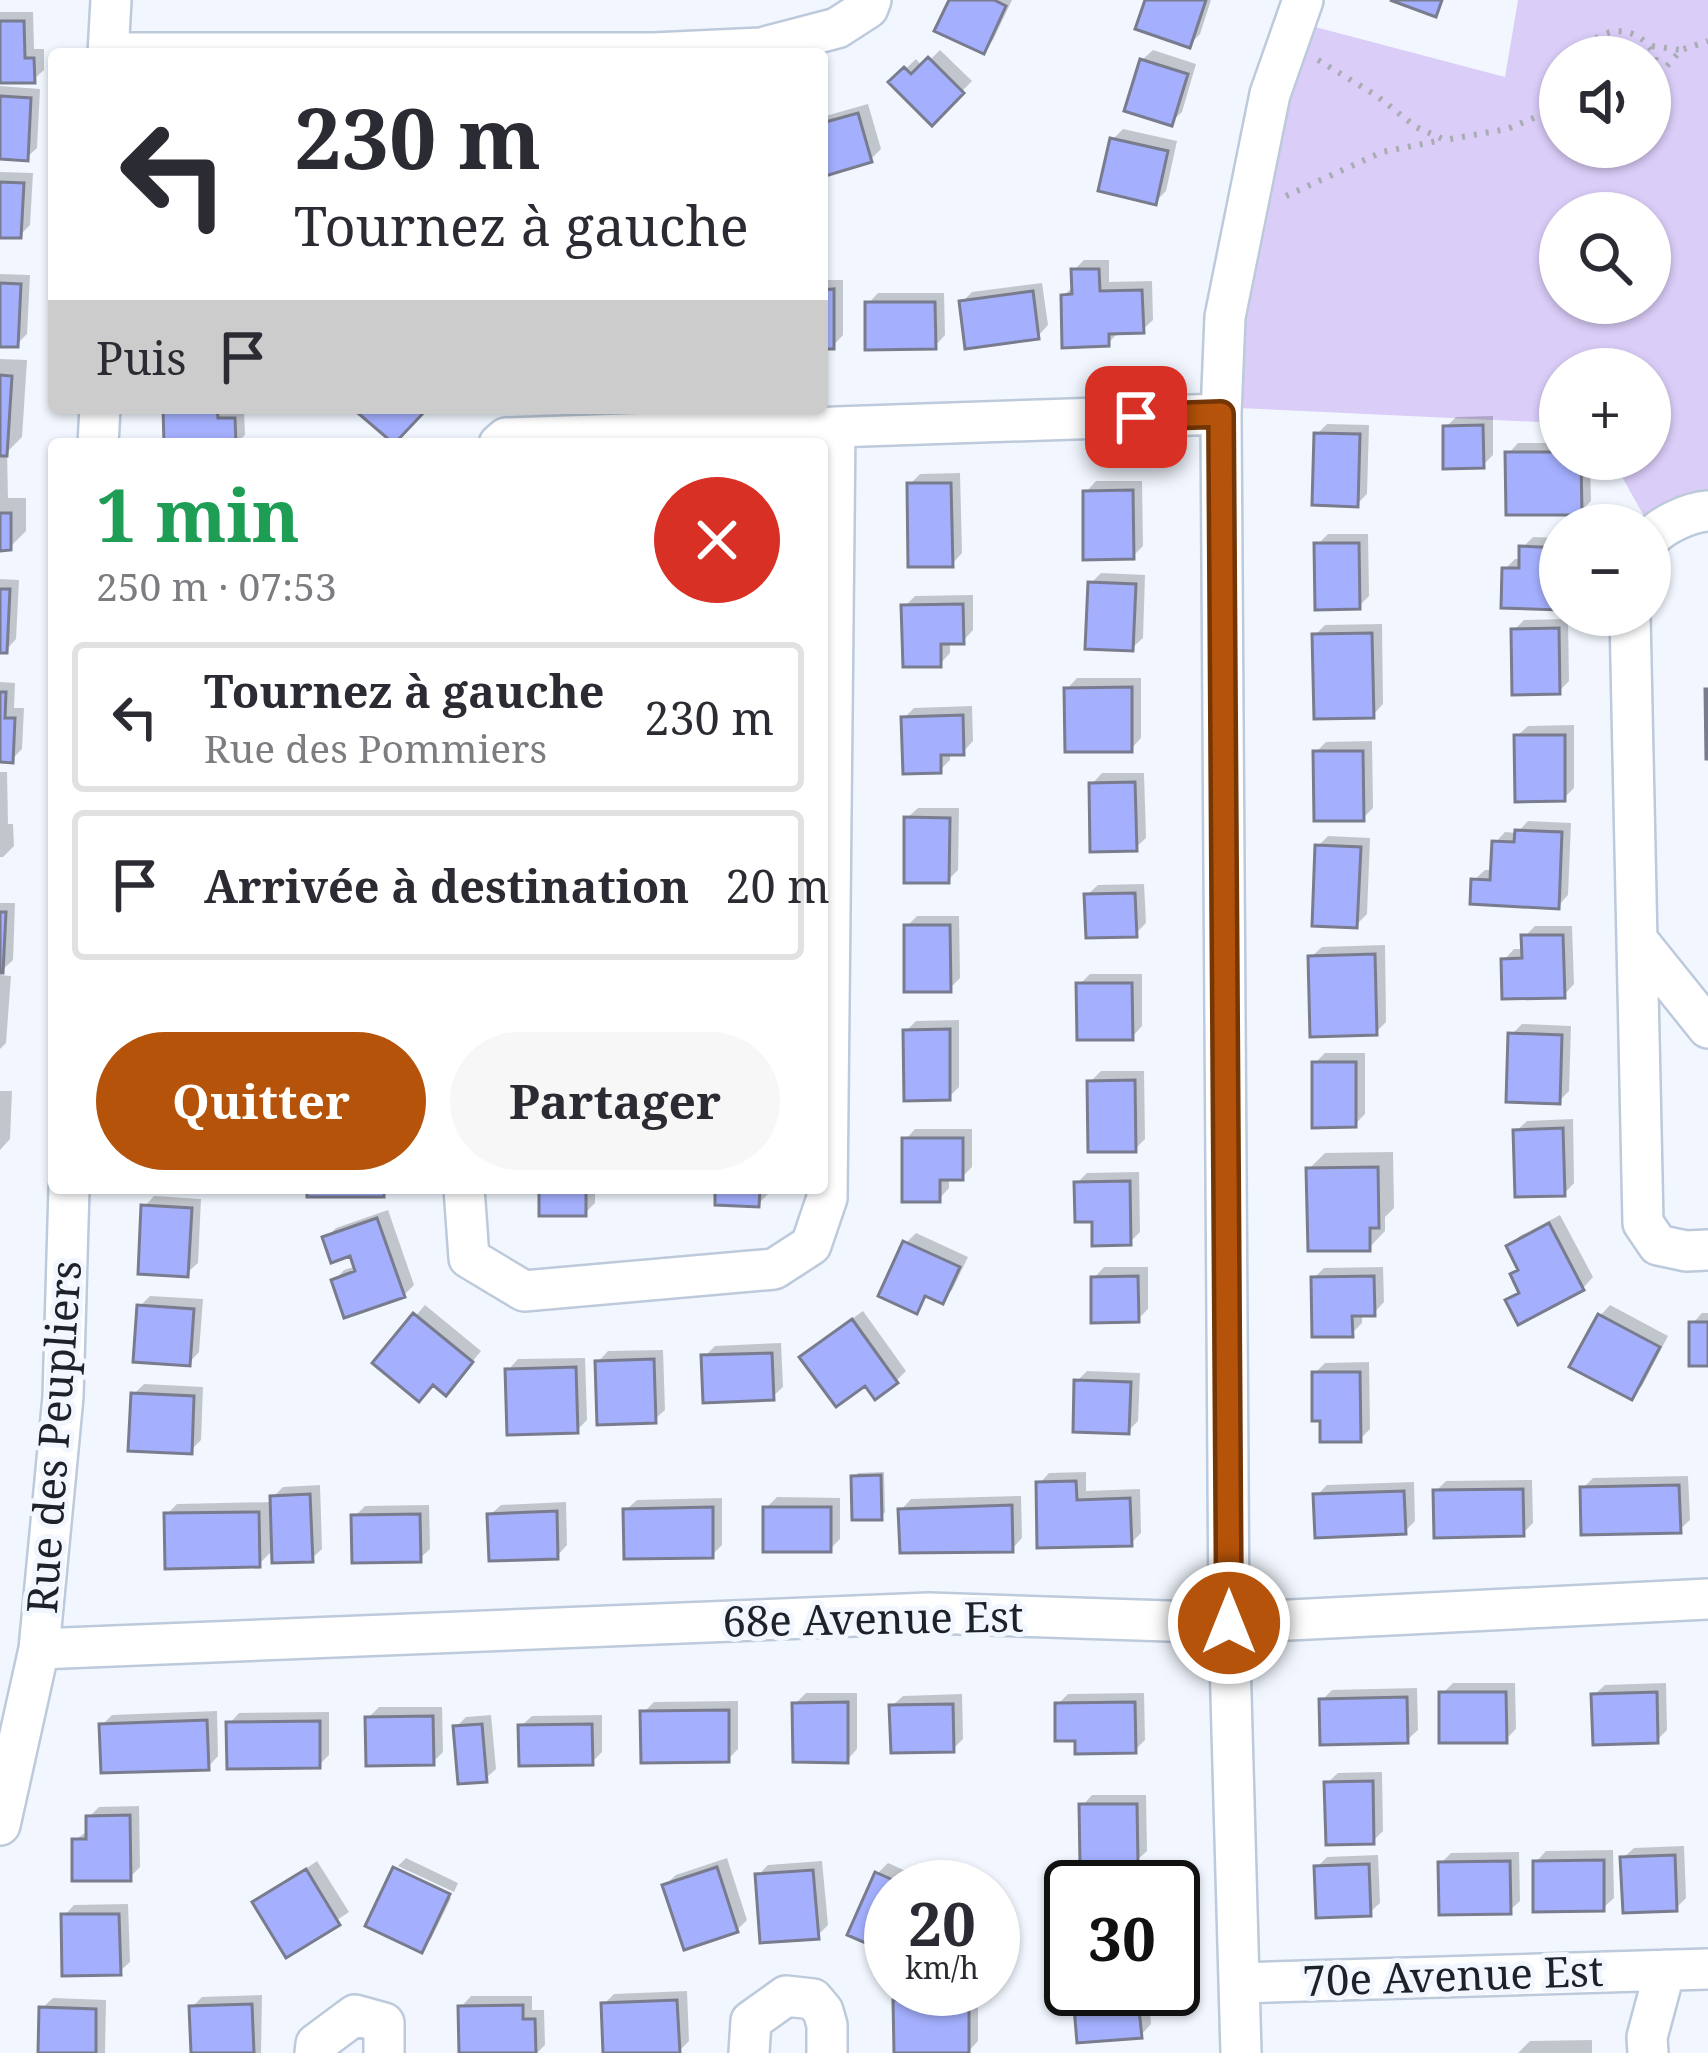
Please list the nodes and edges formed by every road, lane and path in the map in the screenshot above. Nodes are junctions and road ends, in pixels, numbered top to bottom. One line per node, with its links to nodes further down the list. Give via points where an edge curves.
1 (111, 0): 8 (street)
2 (872, 0): 9 (street, via 837,28)
3 (1303, 0): 7 (street)
4 (1600, 36): 5 (path)
5 (1636, 36)
6 (1708, 41): 11 (path)
7 (1289, 43): 14 (path); 15 (street)
8 (108, 48)
9 (761, 48)
10 (1671, 48): 11 (path)
11 (1681, 50): 12 (path)
12 (1671, 62)
13 (1539, 116): 14 (path)
14 (1445, 140): 15 (path, via 1382,152)
15 (1247, 206): 16 (street, via 1225,317)
16 (1221, 414): 17 (street); 30 (street)
17 (835, 427): 18 (street); 23 (street)
18 (506, 438)
19 (1708, 511): 20 (street)
20 (1671, 525)
21 (1631, 636): 22 (street)
22 (1640, 942): 24 (street); 28 (street, via 1643,1223 1658,1245)
23 (828, 1027)
24 (1708, 1028)
25 (69, 1194): 31 (street, Rue des Peupliers, via 63,1397)
26 (464, 1194): 27 (street, via 469,1258 524,1291 774,1269 811,1245)
27 (826, 1194)
28 (1708, 1250)
29 (1708, 1599): 30 (street, 68e Avenue Est)
30 (1229, 1623): 31 (street, 68e Avenue Est, via 929,1613); 35 (street)
31 (39, 1649): 32 (street, Rue des Peupliers)
32 (0, 1826)
33 (1708, 1969): 34 (street, 70e Avenue Est)
34 (1665, 1970): 35 (street, 70e Avenue Est); 41 (street, 70e Avenue Est)
35 (1240, 1983): 40 (street)
36 (315, 2053): 37 (street, via 355,2015 384,2023)
37 (384, 2053)
38 (749, 2053): 39 (street, via 751,2021 786,1996 813,1999 823,2011)
39 (826, 2053)
40 (1241, 2053)
41 (1648, 2053)

